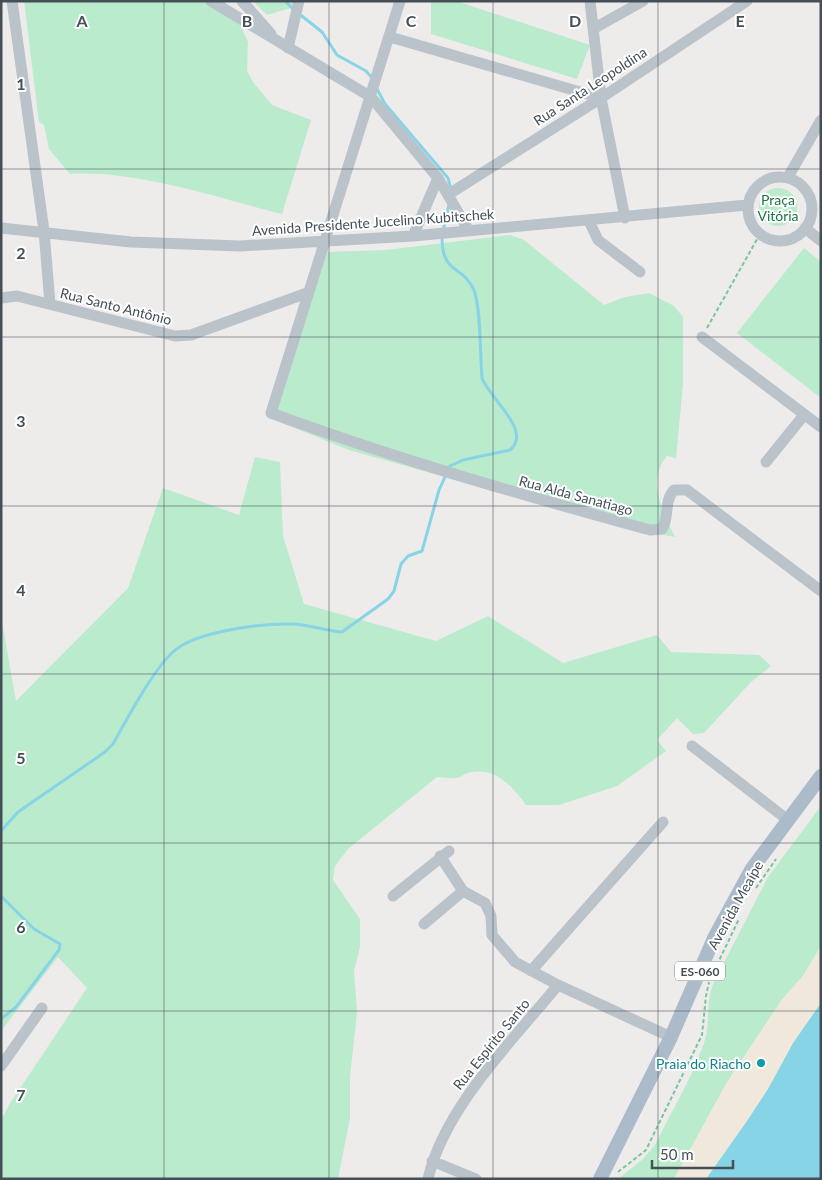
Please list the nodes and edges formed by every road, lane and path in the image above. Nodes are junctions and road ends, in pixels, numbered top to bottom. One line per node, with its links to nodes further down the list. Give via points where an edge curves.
1 (12, 1): 24 (street)
2 (211, 1): 11 (street)
3 (242, 1): 11 (street)
4 (299, 1): 11 (street)
5 (400, 1): 10 (street)
6 (590, 1): 9 (street)
7 (643, 1): 9 (street)
8 (747, 1): 13 (street, Rua Santa Leopoldina)
9 (593, 30): 13 (street)
10 (390, 36): 12 (street); 13 (street)
11 (283, 46): 12 (street)
12 (371, 97): 15 (street); 29 (street)
13 (601, 98): 17 (street, Rua Santa Leopoldina); 20 (street)
14 (821, 120): 16 (street)
15 (438, 178): 17 (street); 27 (street)
16 (788, 178): 18 (street, via 771,178 757,186); 19 (street, via 805,188)
17 (449, 194): 25 (street)
18 (747, 205): 20 (street, Avenida Presidente Jucelino Kubitschek); 26 (street, via 750,221)
19 (816, 212): 23 (street)
20 (625, 218): 21 (street, Avenida Presidente Jucelino Kubitschek)
21 (589, 221): 25 (street, Avenida Presidente Jucelino Kubitschek); 30 (street, via 598,240)
22 (1, 228): 24 (street, Avenida Presidente Jucelino Kubitschek)
23 (805, 228): 26 (street, via 798,235 779,241); 28 (street)
24 (44, 231): 29 (street, Avenida Presidente Jucelino Kubitschek, via 131,242 230,246); 33 (street)
25 (469, 232): 27 (street, Avenida Presidente Jucelino Kubitschek)
26 (760, 234): 34 (path)
27 (413, 236): 29 (street, Avenida Presidente Jucelino Kubitschek)
28 (821, 241)
29 (322, 243): 31 (street)
30 (640, 272)
31 (307, 293): 33 (street, Rua Santo Antônio, via 191,335 174,336); 38 (street, Rua Alda Sanatiago, via 271,413 493,488 650,530 662,529 666,502 674,490 687,490)
32 (1, 298): 33 (street, Rua Santo Antônio, via 17,296)
33 (50, 304)
34 (702, 337): 35 (street)
35 (804, 415): 36 (street); 37 (street)
36 (821, 427)
37 (766, 462)
38 (821, 590)
39 (692, 746): 41 (street)
40 (821, 776): 41 (main road, Avenida Meaípe / ES-060)
41 (788, 820): 54 (main road, Avenida Meaípe / ES-060, via 751,870 715,936)
42 (664, 822): 49 (street)
43 (777, 857): 45 (path)
44 (463, 891): 46 (street, via 445,854); 48 (street); 49 (street, via 485,903 491,916 492,935 515,962)
45 (754, 891)
46 (393, 896)
47 (742, 914): 50 (path)
48 (424, 924)
49 (531, 971): 52 (street)
50 (714, 972)
51 (710, 980): 60 (path, via 702,1035 646,1150 618,1172)
52 (558, 985): 54 (street); 56 (street, Rua Espírito Santo, via 465,1099)
53 (42, 1008): 55 (street)
54 (671, 1037): 59 (main road, Avenida Meaípe / ES-060)
55 (1, 1066)
56 (432, 1161): 57 (street, Rua Espírito Santo); 58 (street)
57 (428, 1179)
58 (476, 1179)
59 (600, 1179)
60 (614, 1179)

